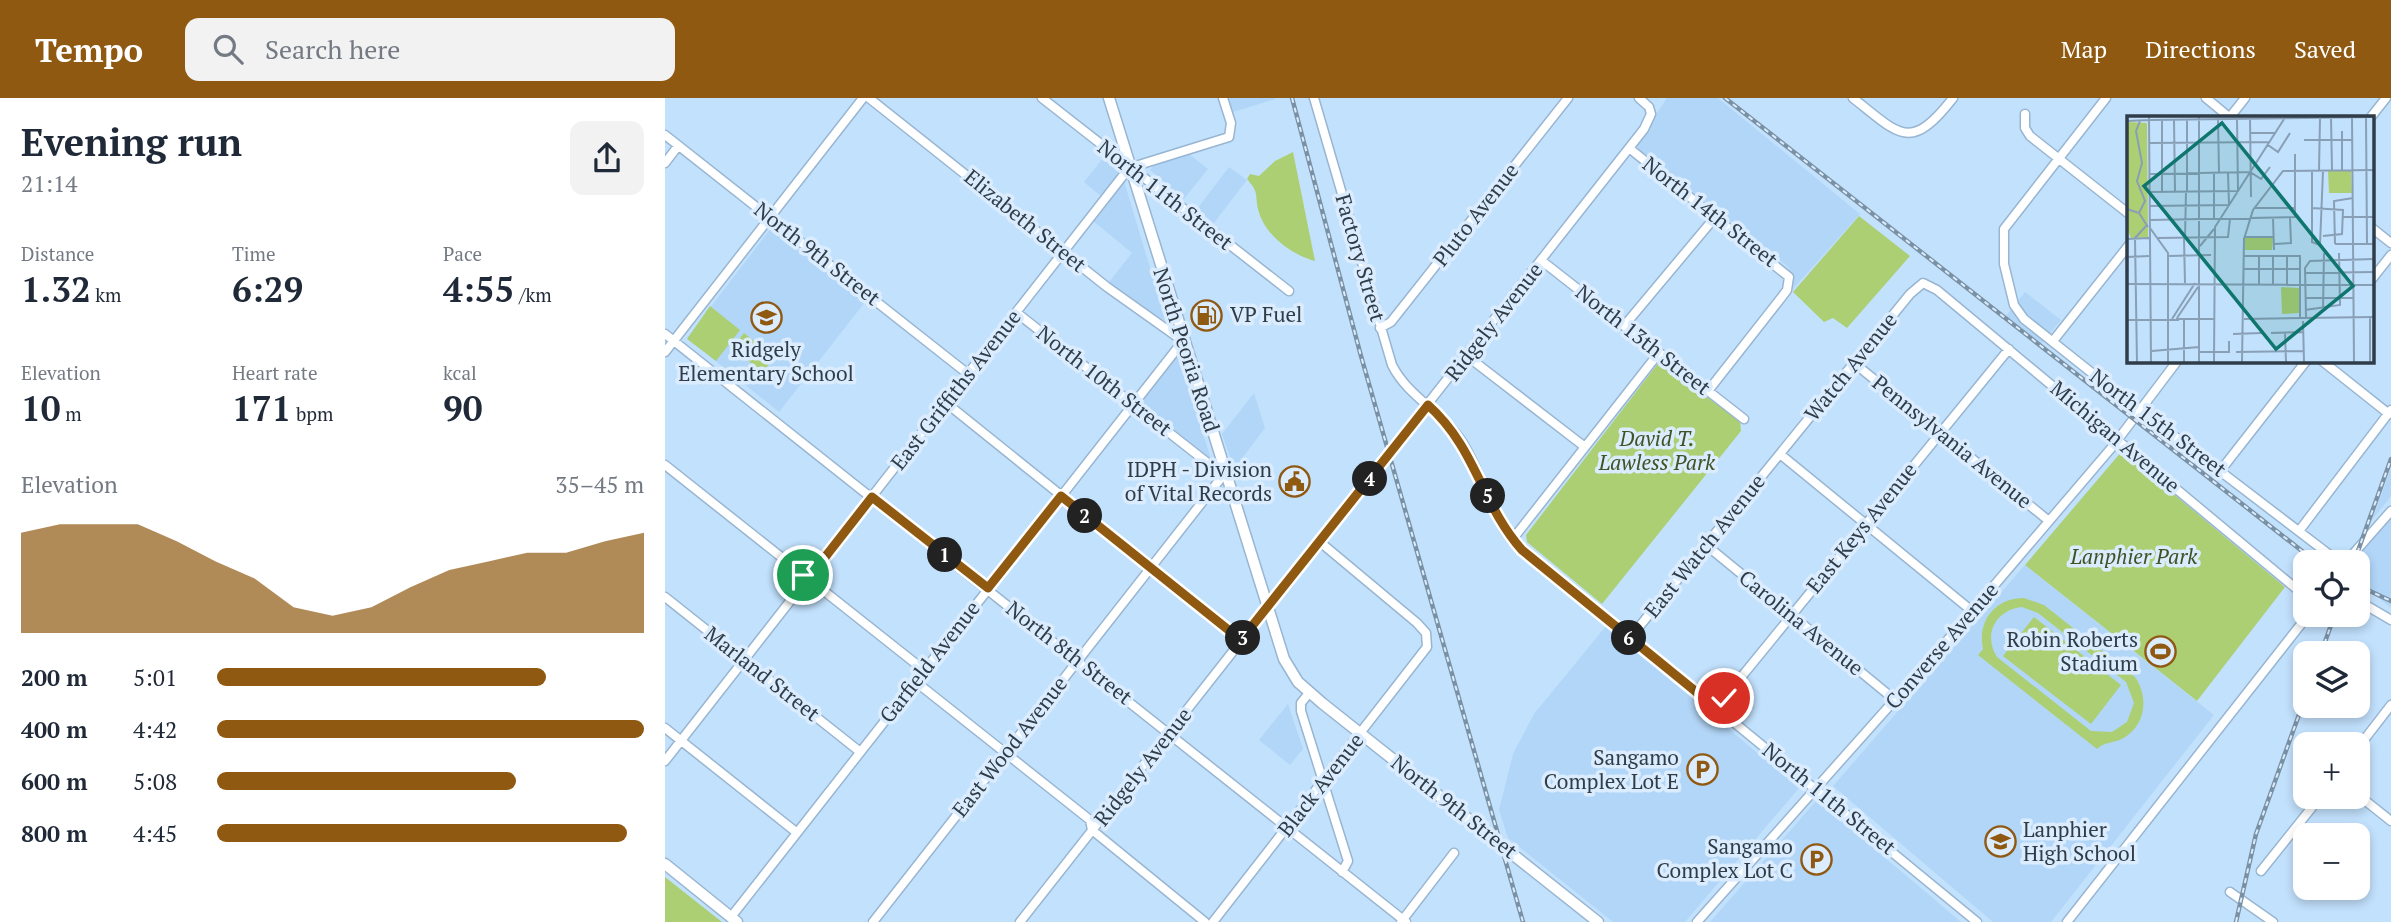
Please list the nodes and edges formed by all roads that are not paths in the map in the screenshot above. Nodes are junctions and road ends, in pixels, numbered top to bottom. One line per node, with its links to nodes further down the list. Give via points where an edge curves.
1 (863, 98): 27 (street)
2 (869, 98): 31 (street, Elizabeth Street)
3 (1042, 98): 24 (street, North 11th Street)
4 (1109, 98): 24 (main road, North Peoria Road)
5 (1223, 98): 24 (street, via 1231,123 1229,137)
6 (1314, 98): 39 (street, Factory Street)
7 (1568, 98): 39 (street, Pluto Avenue, via 1391,322)
8 (1639, 98): 21 (street, Ridgely Avenue, via 1651,114)
9 (1853, 98): 10 (street, via 1905,134 1927,128)
10 (1953, 98)
11 (2106, 98): 22 (street)
12 (2206, 98): 16 (street)
13 (2245, 98): 17 (street)
14 (2386, 98): 18 (street)
15 (2025, 114): 22 (street, via 2029,136)
16 (2228, 116)
17 (2230, 116)
18 (2372, 116)
19 (665, 135): 20 (street, North 9th Street)
20 (678, 146): 23 (street); 27 (street, North 9th Street)
21 (1629, 148): 26 (street, North 14th Street); 33 (street, Ridgely Avenue)
22 (2059, 158): 25 (street); 43 (street, North 15th Street, via 2004,229 2009,294 2019,313)
23 (665, 163)
24 (1129, 168): 31 (street, East Griffiths Avenue); 36 (street, North 11th Street); 42 (main road, North Peoria Road)
25 (2127, 212)
26 (1716, 216): 38 (street); 53 (street, North 14th Street, via 1789,277 1781,298)
27 (771, 218): 41 (street); 52 (street, North 9th Street)
28 (2373, 229): 29 (street)
29 (2391, 243)
30 (2127, 248): 43 (street)
31 (1064, 252): 37 (street, East Griffiths Avenue); 42 (street, Elizabeth Street)
32 (2391, 255): 34 (street)
33 (1542, 261): 38 (street, North 13th Street); 47 (street, Ridgely Avenue)
34 (2373, 278)
35 (1923, 283): 44 (street, Michigan Avenue); 51 (street, Watch Avenue)
36 (1289, 291)
37 (1017, 313): 52 (street, East Griffiths Avenue); 55 (street, North 10th Street)
38 (1624, 326): 46 (street, North 13th Street)
39 (1380, 328): 56 (street, Factory Street, via 1395,371)
40 (665, 334): 41 (street, North 8th Street)
41 (674, 341): 45 (street); 68 (street, North 8th Street)
42 (1183, 341): 55 (street, Garfield Avenue); 66 (main road, North Peoria Road)
43 (2053, 341): 57 (street, North 15th Street)
44 (2009, 349): 60 (street, East Keys Avenue); 61 (street, Michigan Avenue)
45 (665, 352)
46 (1658, 354): 53 (street, North 13th Street); 62 (street)
47 (1467, 356): 56 (street, Ridgely Avenue); 62 (street)
48 (2176, 362): 57 (street, Converse Avenue)
49 (2305, 362): 65 (street)
50 (2324, 362): 58 (street)
51 (1854, 363): 60 (street, Pennsylvania Avenue); 63 (street, Watch Avenue)
52 (968, 374): 54 (street, East Griffiths Avenue)
53 (1709, 391): 59 (street, North 13th Street)
54 (945, 402): 67 (street); 68 (street, East Griffiths Avenue)
55 (1133, 405): 66 (street, North 10th Street); 67 (street, Garfield Avenue)
56 (1428, 405): 73 (street, North 11th Street, via 1463,444); 74 (street, Ridgely Avenue)
57 (2141, 408): 61 (street, Converse Avenue); 65 (street, North 15th Street)
58 (2390, 412): 72 (street)
59 (1744, 419)
60 (1940, 433): 70 (street, Pennsylvania Avenue); 71 (street, East Keys Avenue)
61 (2118, 439): 70 (street, Converse Avenue); 80 (street, Michigan Avenue)
62 (1585, 447): 73 (street)
63 (1780, 454): 71 (street); 75 (street, East Watch Avenue)
64 (665, 465): 79 (street)
65 (2221, 470): 72 (street, North 15th Street)
66 (1225, 472): 78 (street, East Wood Avenue); 83 (main road, North Peoria Road)
67 (1061, 496): 78 (street); 81 (street, Garfield Avenue)
68 (872, 497): 79 (street, East Griffiths Avenue); 81 (street, North 8th Street)
69 (2391, 511): 77 (street)
70 (2049, 521): 85 (street, Converse Avenue)
71 (1866, 523): 85 (street); 86 (street, East Keys Avenue)
72 (2299, 531): 76 (street, North 15th Street)
73 (1513, 540): 89 (street, North 11th Street)
74 (1320, 542): 83 (street, Ridgely Avenue); 102 (street, Black Avenue, via 1426,633 1427,647)
75 (1706, 545): 86 (street, Carolina Avenue); 89 (street, East Watch Avenue)
76 (2324, 550)
77 (2357, 550)
78 (1149, 568): 90 (street); 92 (street, East Wood Avenue)
79 (808, 579): 91 (street, East Griffiths Avenue); 93 (street)
80 (2293, 586)
81 (988, 588): 92 (street, North 8th Street); 93 (street, Garfield Avenue)
82 (665, 597): 91 (street, Marland Street)
83 (1268, 607): 90 (street, Ridgely Avenue); 95 (main road, North Peoria Road, via 1287,665)
84 (2370, 608): 87 (street)
85 (1972, 611): 96 (street, Converse Avenue)
86 (1791, 614): 96 (street, Carolina Avenue); 98 (street, East Keys Avenue)
87 (2391, 620)
88 (2299, 627): 129 (street)
89 (1630, 638): 98 (street, North 11th Street)
90 (1241, 640): 101 (street, Ridgely Avenue)
91 (744, 660): 103 (street, East Griffiths Avenue); 104 (street, Marland Street)
92 (1078, 660): 101 (street, North 8th Street); 105 (street, East Wood Avenue)
93 (925, 671): 94 (street, Garfield Avenue)
94 (916, 682): 104 (street, Garfield Avenue); 105 (street)
95 (1309, 693): 102 (main road, North 9th Street); 107 (street, via 1301,711)
96 (1895, 700): 108 (street, Converse Avenue)
97 (2391, 705): 100 (street)
98 (1716, 708): 108 (street, North 11th Street)
99 (665, 728): 103 (street)
100 (2370, 732)
101 (1170, 733): 112 (street, North 8th Street); 113 (street, Ridgely Avenue)
102 (1361, 734): 107 (street, Black Avenue); 126 (main road, North 9th Street)
103 (681, 741): 106 (street, East Griffiths Avenue); 114 (street)
104 (859, 751): 114 (street, Garfield Avenue)
105 (1006, 754): 113 (street, via 1090,820); 122 (street, East Wood Avenue)
106 (665, 761)
107 (1323, 782): 112 (street, Black Avenue); 118 (street, via 1348,861)
108 (1817, 789): 127 (street, Converse Avenue); 128 (street, North 11th Street)
109 (2370, 804): 111 (street)
110 (2311, 809): 117 (street)
111 (2391, 821)
112 (1287, 828): 118 (street, North 8th Street); 125 (street, Black Avenue)
113 (1092, 830): 123 (street, Ridgely Avenue); 124 (street)
114 (796, 832): 120 (street, Garfield Avenue)
115 (1454, 853): 121 (street)
116 (665, 864): 120 (main road)
117 (2261, 871)
118 (1342, 872): 121 (street, North 8th Street)
119 (2230, 892): 130 (street)
120 (734, 919)
121 (1404, 921)
122 (873, 922)
123 (1020, 922)
124 (1205, 922)
125 (1213, 922)
126 (1598, 922)
127 (1697, 922)
128 (1977, 922)
129 (2067, 922)
130 (2273, 922)

